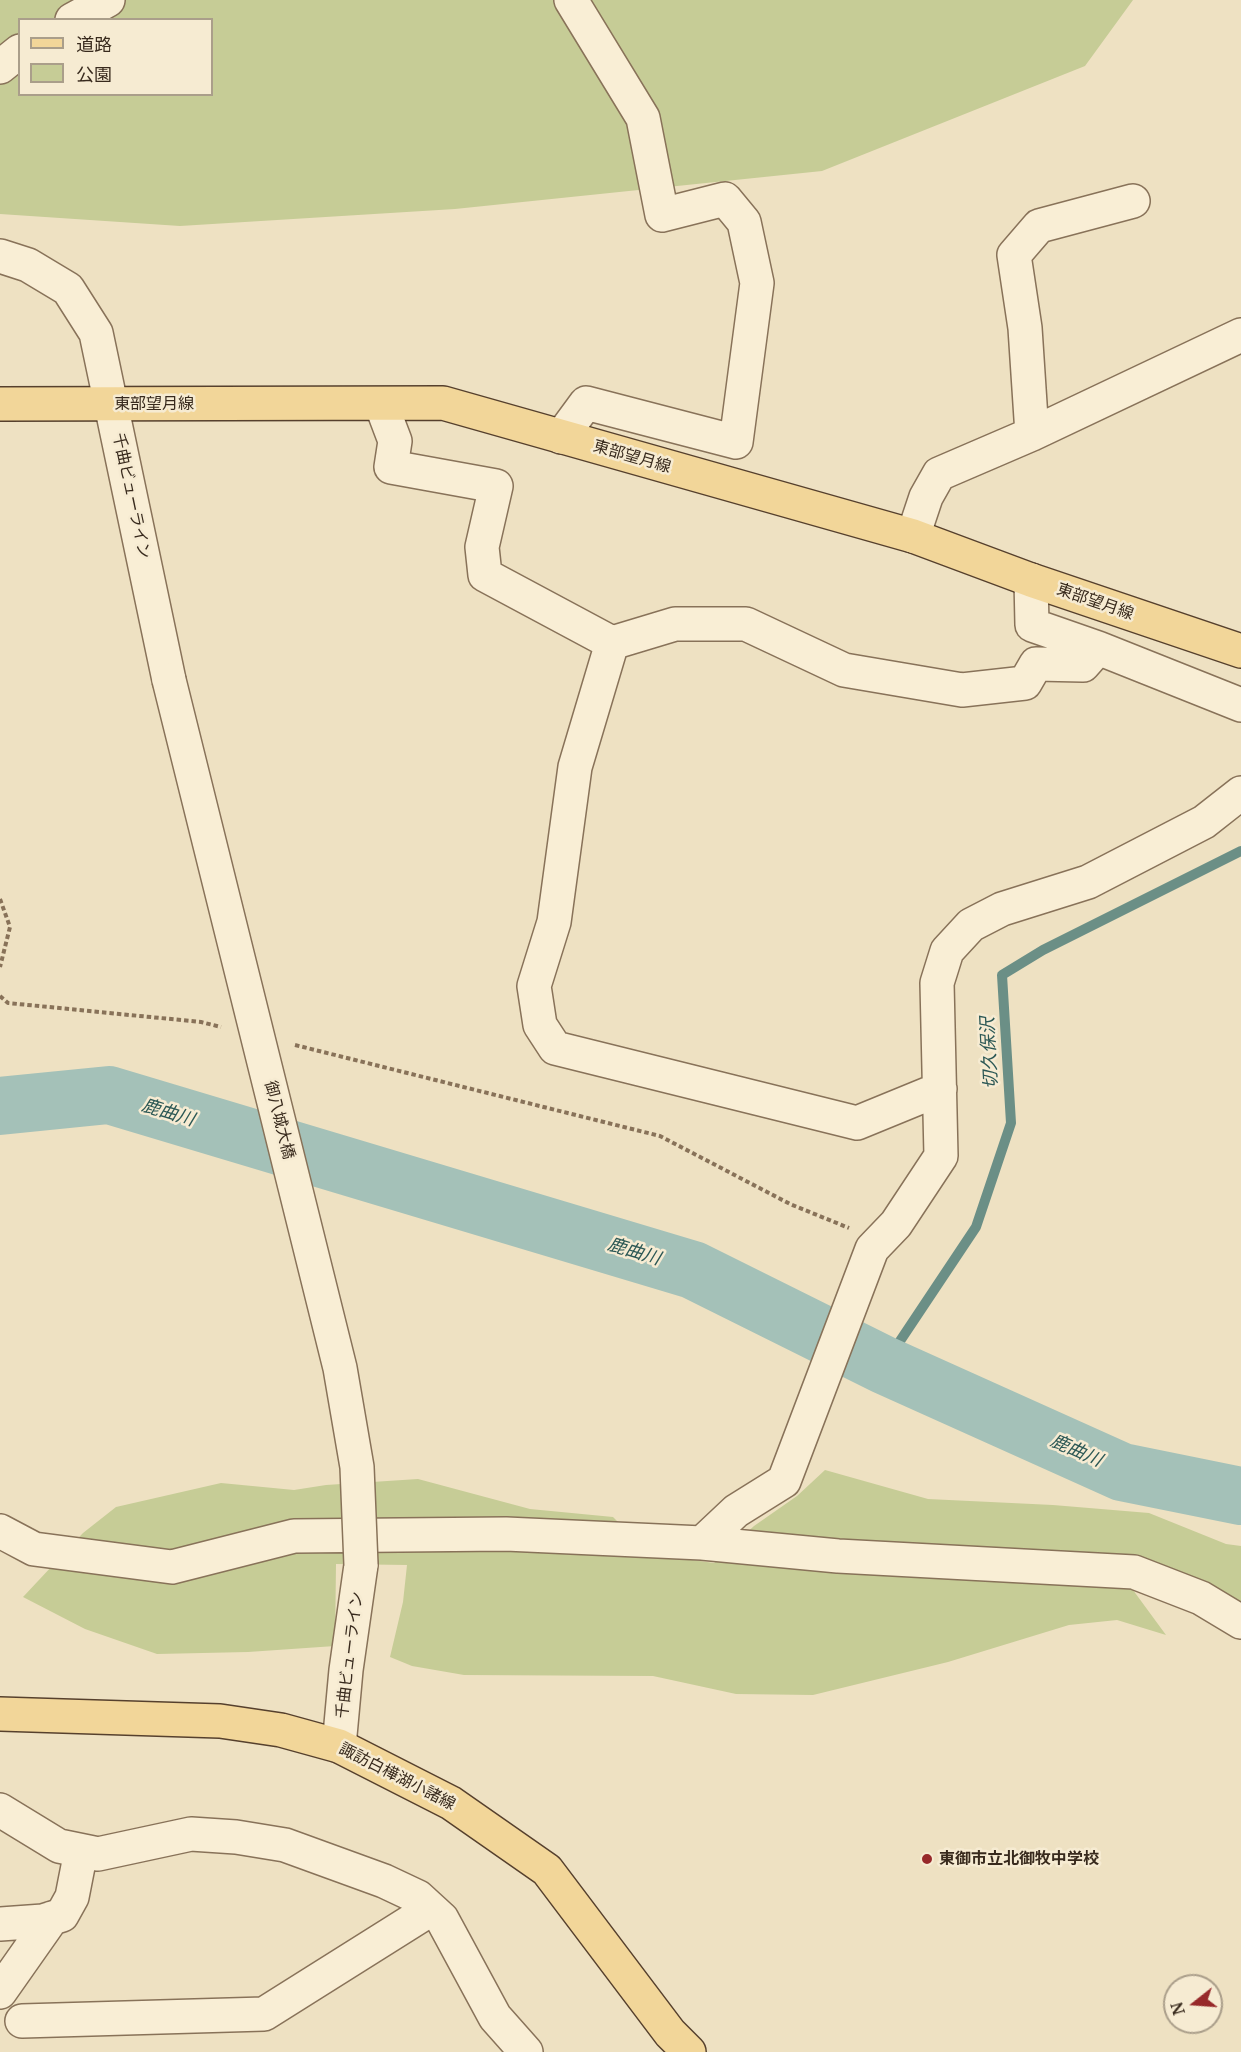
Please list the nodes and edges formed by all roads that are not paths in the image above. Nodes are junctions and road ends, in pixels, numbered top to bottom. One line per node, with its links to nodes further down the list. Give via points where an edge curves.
1 (108, 0): 3 (street)
2 (571, 0): 13 (street, via 644,118 662,215 725,200 744,222 757,283 736,442 586,403)
3 (76, 18)
4 (18, 53): 5 (street)
5 (0, 68)
6 (1133, 201): 12 (street, via 1039,226 1014,255 1025,328)
7 (0, 256): 10 (street, 千曲ビューライン, via 28,265 68,289 96,333)
8 (1241, 335): 12 (street)
9 (0, 404): 10 (main road, 東部望月線)
10 (112, 404): 11 (main road, 東部望月線); 19 (street, 千曲ビューライン)
11 (381, 405): 13 (main road, 東部望月線, via 443,403); 16 (street, via 395,441 391,466 496,486 482,547 484,575)
12 (1032, 434): 14 (street, via 939,474 926,497)
13 (561, 437): 14 (main road, 東部望月線)
14 (913, 536): 15 (main road, 東部望月線)
15 (1031, 580): 17 (street, via 1032,625); 18 (main road, 東部望月線)
16 (612, 643): 17 (street, via 675,624 746,624 844,670 962,690 1025,683 1036,664 1083,665); 22 (street, via 575,767 554,922 534,986 540,1025 555,1048 857,1123)
17 (1098, 648): 20 (street)
18 (1236, 650)
19 (169, 680): 25 (street, 御八城大橋, bridge, via 340,1368 357,1467)
20 (1241, 705)
21 (1241, 793): 22 (street, via 1204,822 1088,882 1002,909 971,925 947,951 937,983)
22 (940, 1089): 24 (street, via 941,1155 896,1224 876,1244 784,1481 736,1511)
23 (0, 1530): 24 (street, via 34,1549 172,1567 294,1536 506,1534)
24 (702, 1543): 26 (street, via 838,1556 1134,1572 1201,1598)
25 (361, 1565): 28 (street, 千曲ビューライン)
26 (1241, 1623)
27 (0, 1714): 28 (main road, 諏訪白樺湖小諸線, via 220,1721 282,1730)
28 (339, 1746): 37 (main road, 諏訪白樺湖小諸線, via 452,1803 547,1870 670,2033)
29 (0, 1810): 30 (street, via 59,1846)
30 (81, 1851): 31 (street, via 98,1854 191,1834 285,1845 384,1881 418,1897); 32 (street, via 72,1897 62,1915)
31 (431, 1909): 35 (street, via 264,2014); 36 (street, via 442,1919 495,2017)
32 (52, 1918): 33 (street); 34 (street)
33 (0, 1924)
34 (0, 1992)
35 (22, 2021)
36 (526, 2052)
37 (689, 2052)

